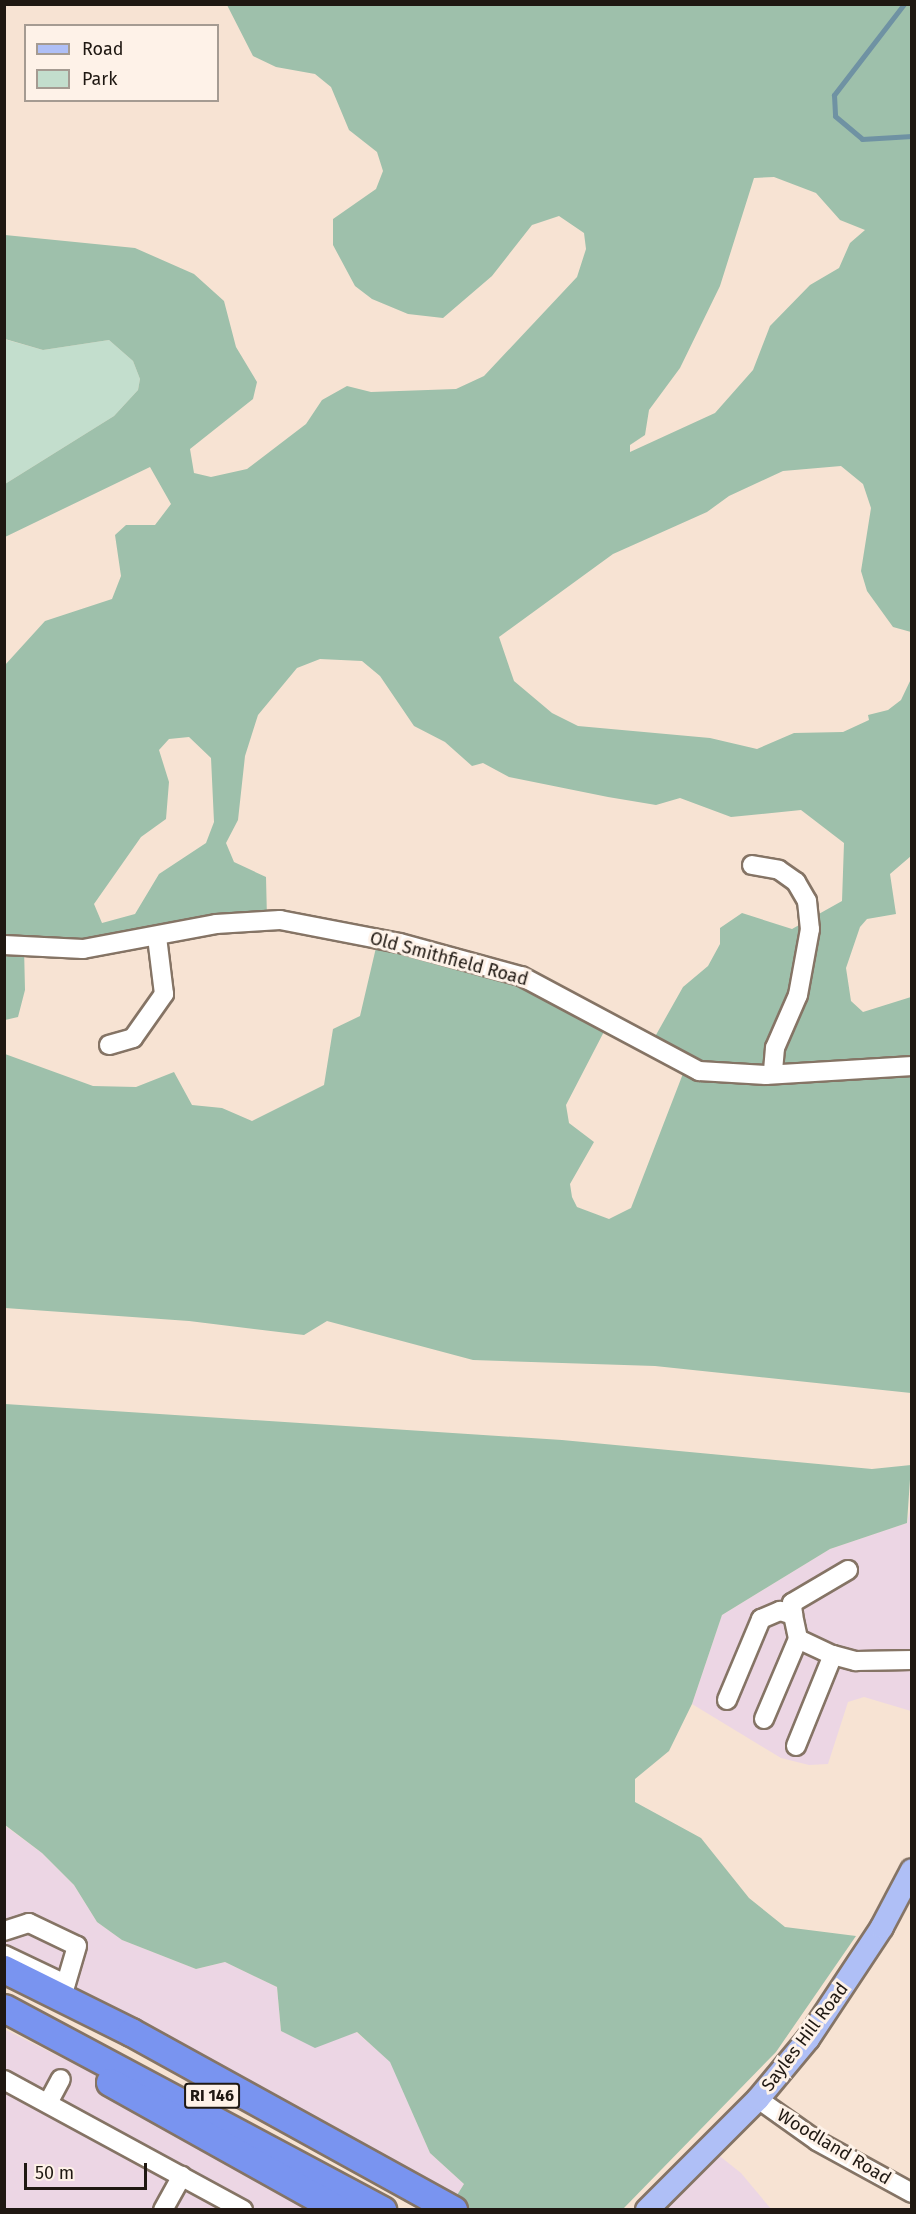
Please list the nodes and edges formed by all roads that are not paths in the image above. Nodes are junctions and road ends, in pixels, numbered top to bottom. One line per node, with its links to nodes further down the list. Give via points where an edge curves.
1 (752, 866): 6 (street, via 779,870 796,882 807,901 810,929 798,995 775,1048)
2 (157, 937): 3 (street, Old Smithfield Road, via 66,951); 4 (street, via 164,994 133,1038); 6 (street, Old Smithfield Road, via 227,922 280,920 400,943 521,976 699,1071)
3 (4, 945)
4 (109, 1045)
5 (912, 1066): 6 (street, Old Smithfield Road)
6 (773, 1073)
7 (848, 1570): 8 (street, via 792,1603)
8 (793, 1615): 9 (street); 12 (street, via 780,1611 761,1619)
9 (798, 1639): 10 (street); 13 (street)
10 (833, 1655): 11 (street, via 856,1661); 14 (street)
11 (912, 1660)
12 (727, 1700)
13 (764, 1719)
14 (796, 1746)
15 (912, 1870): 25 (main road, Sayles Hill Road, via 846,1984)
16 (4, 1931): 20 (street, via 29,1923 77,1946)
17 (4, 1955): 20 (street)
18 (4, 1969): 20 (highway)
19 (4, 1987): 33 (highway, RI 146)
20 (64, 1990): 34 (highway)
21 (4, 2008): 32 (highway, RI 146)
22 (4, 2029): 31 (highway)
23 (61, 2079): 26 (street)
24 (4, 2080): 26 (street)
25 (758, 2099): 28 (street, Woodland Road, via 817,2141); 35 (main road, Sayles Hill Road)
26 (48, 2103): 27 (street)
27 (182, 2176): 29 (street); 30 (street)
28 (912, 2193)
29 (171, 2207)
30 (243, 2210)
31 (339, 2210)
32 (383, 2210)
33 (418, 2210)
34 (453, 2210)
35 (647, 2210)

